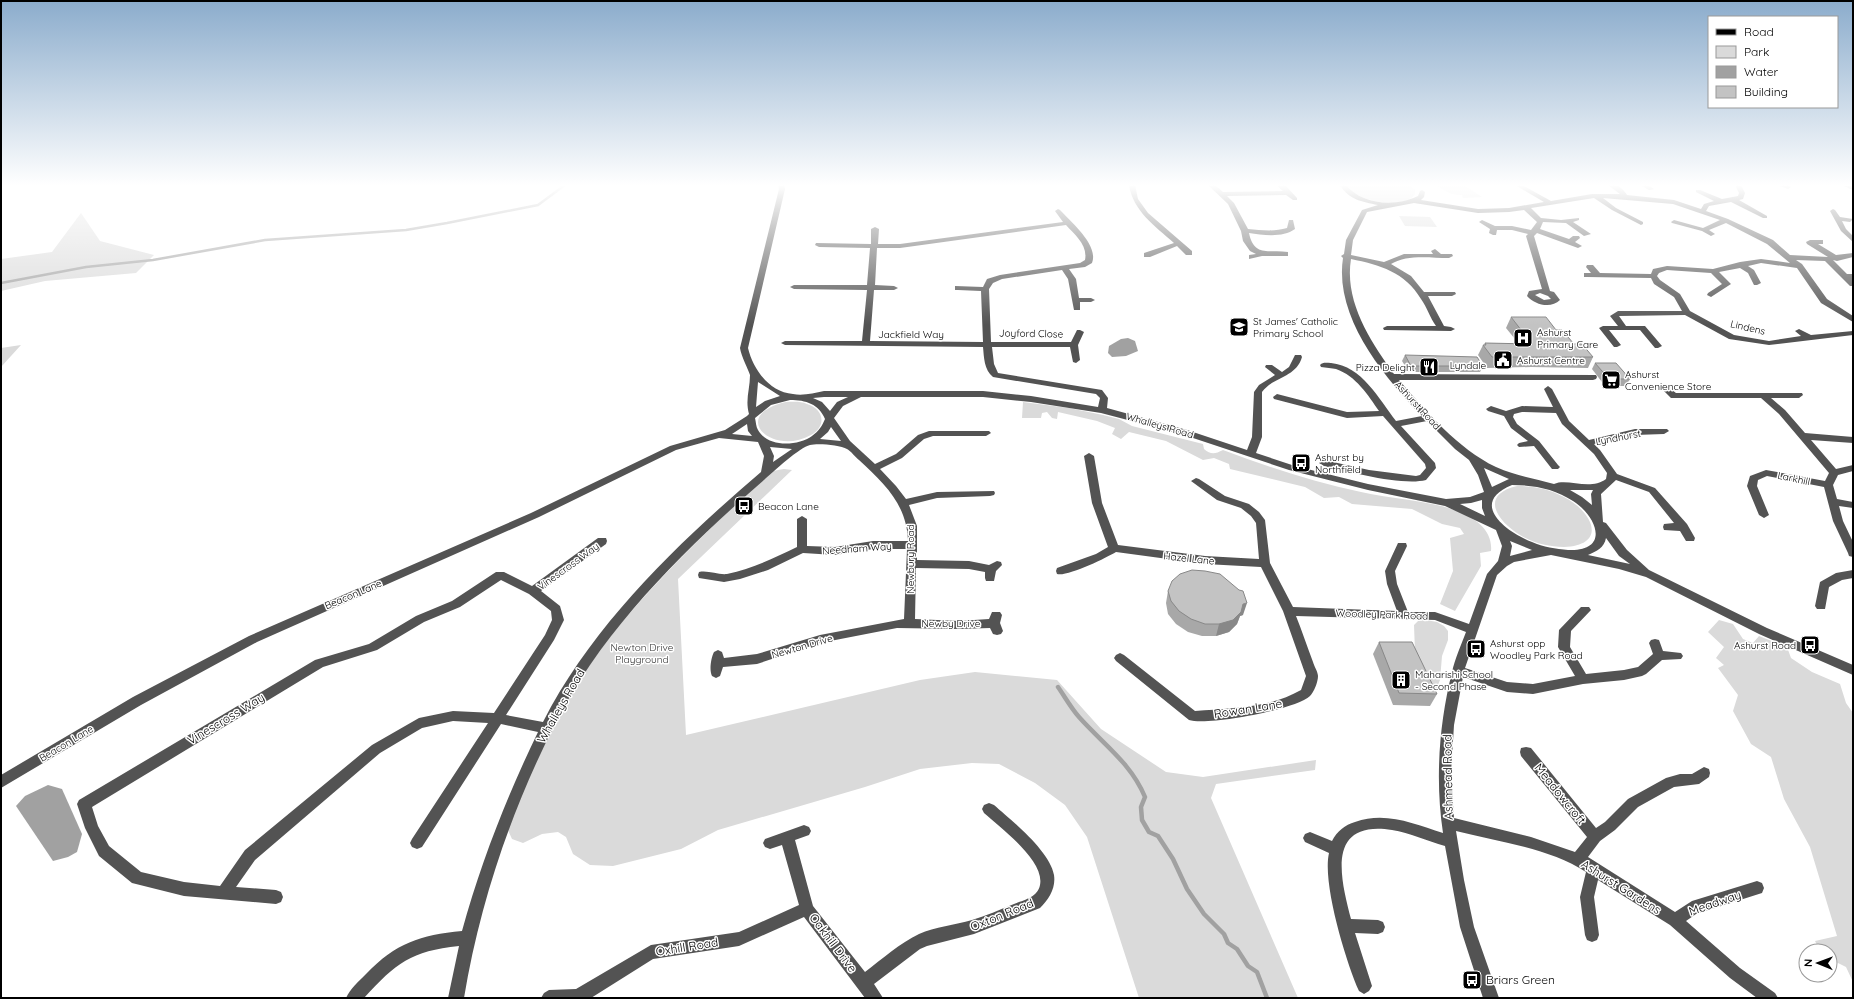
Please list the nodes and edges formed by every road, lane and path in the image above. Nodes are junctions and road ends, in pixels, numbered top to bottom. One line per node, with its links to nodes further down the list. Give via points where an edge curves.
1 (1245, 231): 26 (street, via 1247,241 1253,249)
2 (772, 232): 78 (street, via 744,348 745,358)
3 (875, 232): 23 (street, Jackfield Way)
4 (981, 232): 23 (street, via 900,246)
5 (1075, 232): 40 (street, via 1086,245 1090,259 1086,264)
6 (1166, 232): 21 (street)
7 (1252, 232): 8 (street)
8 (1284, 232)
9 (1353, 232): 30 (street, Ashurst Road)
10 (1534, 232): 24 (street, via 1573,240); 53 (street, via 1530,236)
11 (1583, 232): 15 (street)
12 (1707, 232): 16 (street)
13 (1749, 232): 33 (street)
14 (1845, 232): 18 (street)
15 (1587, 234)
16 (1711, 234)
17 (1801, 237): 19 (street)
18 (1853, 240)
19 (1810, 242): 20 (street); 34 (street)
20 (1820, 242)
21 (1177, 244): 25 (street); 28 (street)
22 (819, 246): 23 (street, via 832,243)
23 (874, 246): 49 (street, Jackfield Way)
24 (1578, 246)
25 (1189, 253)
26 (1262, 254): 27 (street); 32 (street)
27 (1285, 254)
28 (1147, 255)
29 (1853, 255): 34 (street)
30 (1345, 256): 36 (street); 80 (street, Ashurst Road, via 1350,304 1371,348)
31 (1449, 256): 36 (street, via 1436,252 1409,256)
32 (1252, 257)
33 (1790, 257): 35 (street); 38 (street)
34 (1837, 258): 35 (street)
35 (1827, 259): 45 (street)
36 (1386, 264): 54 (street, via 1409,277)
37 (1740, 264): 38 (street, via 1761,261); 41 (street); 46 (street, via 1751,272)
38 (1799, 266): 59 (street, via 1824,301)
39 (1590, 267): 43 (street)
40 (1064, 268): 52 (street, via 1000,277 990,281); 57 (street, via 1071,275 1077,304)
41 (1713, 271): 44 (street, via 1667,268 1656,271); 56 (street, via 1727,284)
42 (1587, 275): 43 (street)
43 (1598, 275): 44 (street)
44 (1653, 276): 58 (street, Lindens, via 1676,296)
45 (1849, 276): 47 (street)
46 (1757, 283)
47 (1853, 284)
48 (793, 287): 49 (street)
49 (871, 287): 50 (street); 69 (street, Jackfield Way)
50 (894, 288)
51 (958, 288): 52 (street)
52 (985, 289): 70 (street)
53 (1547, 292)
54 (1422, 294): 55 (street); 61 (street)
55 (1452, 294)
56 (1711, 295)
57 (1091, 300)
58 (1687, 312): 63 (street, via 1618,313 1614,316); 67 (street, Lindens, via 1717,330 1745,340 1769,343)
59 (1853, 320)
60 (1387, 328): 61 (street)
61 (1441, 328): 62 (street)
62 (1451, 328)
63 (1624, 328): 72 (street, via 1603,328); 73 (street, via 1642,328)
64 (1799, 331): 67 (street)
65 (1080, 332): 71 (street, Joyford Close)
66 (1853, 332): 67 (street, Lindens)
67 (1809, 338)
68 (785, 343): 69 (street, via 802,347)
69 (866, 343): 70 (street, Jackfield Way)
70 (988, 344): 71 (street, Joyford Close); 91 (street, via 991,369 995,374 1002,378 1099,392 1104,398)
71 (1074, 345): 75 (street, Joyford Close)
72 (1617, 345)
73 (1658, 346)
74 (1298, 357): 79 (street, via 1295,366)
75 (1076, 360)
76 (1324, 365): 93 (street, via 1338,366 1348,371 1358,379)
77 (1269, 367): 79 (street)
78 (754, 371): 87 (street, via 766,386); 95 (street)
79 (1281, 375): 112 (street, via 1263,385 1258,392 1257,437)
80 (1392, 377): 81 (street, Lyndale); 97 (street, Ashurst Road)
81 (1593, 377)
82 (1664, 387): 85 (street, via 1674,396)
83 (1548, 389): 92 (street, Lyndhurst)
84 (864, 394): 88 (street, Whalleys Road); 91 (street, Whalleys Road, via 984,394); 96 (street, Whalleys Road, via 840,404)
85 (1763, 395): 86 (street); 103 (street, via 1782,412)
86 (1799, 395)
87 (790, 397): 88 (street); 95 (street, via 769,402)
88 (800, 397): 96 (street, via 821,404)
89 (1277, 397): 93 (street, via 1347,415)
90 (1491, 409): 94 (street)
91 (1102, 410): 112 (street, Whalleys Road, via 1150,422)
92 (1557, 410): 94 (street, via 1522,409); 109 (street, Lyndhurst, via 1565,422)
93 (1385, 413): 98 (street)
94 (1508, 414): 108 (street, via 1511,423)
95 (751, 416): 102 (street, Beacon Lane, via 735,429); 105 (street, via 750,426)
96 (830, 418): 107 (street, via 824,432); 111 (street, Newbury Road)
97 (1429, 418): 98 (street); 114 (street, Ashurst Road)
98 (1394, 424): 115 (street, via 1430,463 1431,468 1424,478 1416,480 1369,473)
99 (1649, 431): 100 (street, Lyndhurst); 104 (street, Lyndhurst); 109 (street, Lyndhurst)
100 (1664, 431)
101 (987, 433): 117 (street, via 937,432 926,435 899,456)
102 (719, 436): 105 (street, Beacon Lane); 175 (street, Beacon Lane, via 673,448 535,515 253,639 137,701)
103 (1802, 436): 106 (street); 120 (street)
104 (1655, 439)
105 (761, 440): 107 (street, via 783,446); 119 (street, via 770,456)
106 (1853, 440)
107 (807, 442): 111 (street, Newbury Road, via 831,442); 119 (street, Whalleys Road)
108 (1536, 443): 110 (street); 116 (street)
109 (1587, 443): 121 (street, Lyndhurst, via 1607,464)
110 (1522, 445)
111 (849, 446): 117 (street, Newbury Road)
112 (1250, 454): 131 (street, Whalleys Road, via 1292,468 1368,487)
113 (1089, 456): 143 (street, via 1097,503)
114 (1473, 458): 123 (street, Ashurst Road, via 1503,474); 128 (street, Ashurst Road, via 1483,475)
115 (1324, 463)
116 (1555, 467)
117 (875, 468): 130 (street, Newbury Road)
118 (1853, 468): 120 (street)
119 (766, 472): 172 (street, Whalleys Road, via 668,564 632,604 577,674)
120 (1834, 473): 125 (street)
121 (1612, 476): 126 (street); 138 (street, via 1652,490)
122 (1196, 481): 148 (street, via 1221,498 1245,506 1255,514 1261,522)
123 (1527, 482): 124 (street); 128 (street, Whalleys Road, via 1511,482 1498,486)
124 (1544, 484): 126 (street, via 1579,488); 135 (street, via 1577,499 1590,509)
125 (1828, 485): 129 (street); 133 (street, Larkhill, via 1766,473 1753,478 1752,486)
126 (1602, 486): 135 (street, via 1596,494)
127 (990, 494): 130 (street, via 949,494 916,498)
128 (1489, 494): 131 (street, Whalleys Road); 136 (street, Ashurst Road, via 1486,504 1490,515)
129 (1832, 501): 132 (street); 146 (street)
130 (902, 503): 141 (street, Newbury Road, via 912,524)
131 (1448, 503): 136 (street, Whalleys Road)
132 (1853, 505)
133 (1764, 515)
134 (802, 519): 144 (street)
135 (1600, 522): 145 (street, via 1602,535 1598,544 1587,551 1572,554); 153 (street, via 1624,553)
136 (1500, 527): 145 (street, Whalleys Road, via 1520,541); 147 (street, via 1507,546)
137 (1668, 527): 138 (street)
138 (1682, 527): 139 (street)
139 (1690, 538)
140 (602, 541): 155 (street, Vinescross Way)
141 (912, 545): 144 (street, Needham Way, via 873,545 835,551); 149 (street, Newbury Road)
142 (1402, 546): 159 (street, via 1390,571)
143 (1114, 548): 148 (street, Hazel Lane, via 1205,560); 151 (street, via 1100,557)
144 (802, 549): 152 (street, Needham Way, via 740,575 724,578)
145 (1551, 552): 147 (street); 153 (street, via 1619,565)
146 (1853, 554)
147 (1503, 561): 162 (street, Ashmead Road, via 1489,580)
148 (1265, 563): 158 (street, Rowan Lane)
149 (911, 564): 150 (street, via 969,565); 160 (street, Newbury Road)
150 (992, 571)
151 (1061, 571)
152 (702, 574)
153 (1650, 574): 168 (street, via 1763,631)
154 (1853, 574): 156 (street, via 1840,576 1824,585)
155 (533, 592): 171 (street, Vinescross Way, via 556,609 558,620 550,637); 189 (street, Vinescross Way, via 500,575 456,604 420,619 373,647 319,664 84,804 92,828 104,851 137,878 184,889)
156 (1821, 606)
157 (1585, 610): 170 (street, via 1565,630 1564,647)
158 (1289, 611): 159 (street, Woodley Park Road); 166 (street, Rowan Lane, via 1312,676 1306,692 1291,702 1226,714 1193,716)
159 (1404, 616): 162 (street, Woodley Park Road, via 1435,616)
160 (909, 623): 161 (street, Newby Drive); 167 (street, Newton Drive, via 820,639 757,658)
161 (996, 623)
162 (1473, 630): 169 (street, Ashmead Road)
163 (1655, 643): 164 (street)
164 (1659, 655): 165 (street); 170 (street, via 1642,671)
165 (1677, 656)
166 (1120, 658)
167 (718, 664)
168 (1853, 670)
169 (1458, 671): 170 (street, via 1506,687 1533,689); 177 (street, Ashmead Road, via 1448,724 1445,773)
170 (1583, 679)
171 (496, 718): 172 (street); 183 (street, Vinescross Way); 189 (street, via 453,716 419,723 376,749 250,855)
172 (546, 728): 196 (street, Whalleys Road, via 502,827)
173 (1526, 752): 180 (street, Meadowcroft)
174 (1704, 773): 180 (street, via 1694,780 1671,782 1633,803)
175 (1, 782)
176 (989, 809): 197 (street, Oxton Road, via 1025,841 1039,858 1047,874 1047,885 1043,895 1035,903 974,927 925,939)
177 (1448, 823): 182 (street, Ashmead Road); 186 (street, Ashurst Gardens, via 1531,843)
178 (804, 831): 179 (street)
179 (787, 837): 184 (street); 191 (street, Oakhill Drive)
180 (1595, 837): 186 (street)
181 (1310, 838): 185 (street)
182 (1451, 841): 185 (street, via 1397,824 1369,824 1349,831 1338,842); 203 (street, Ashmead Road, via 1467,927)
183 (417, 843)
184 (770, 843)
185 (1336, 849): 193 (street, via 1335,875)
186 (1578, 860): 187 (street, Ashurst Gardens)
187 (1594, 869): 192 (street, Ashurst Gardens); 195 (street, via 1587,897)
188 (1757, 888): 192 (street, Meadway, via 1692,908)
189 (222, 893): 190 (street, Vinescross Way)
190 (276, 897)
191 (807, 909): 197 (street, Oakhill Drive); 201 (street, Oxhill Road, via 739,939 651,952 578,997)
192 (1675, 920): 204 (street, Ashurst Gardens, via 1735,973)
193 (1346, 926): 194 (street); 198 (street)
194 (1378, 927)
195 (1592, 935)
196 (467, 938): 199 (street, via 419,945 399,955 379,970); 200 (street, Whalleys Road)
197 (864, 983): 202 (street, Oakhill Drive)
198 (1364, 986)
199 (354, 998)
200 (456, 998)
201 (549, 998)
202 (875, 998)
203 (1491, 998)
204 (1770, 998)

